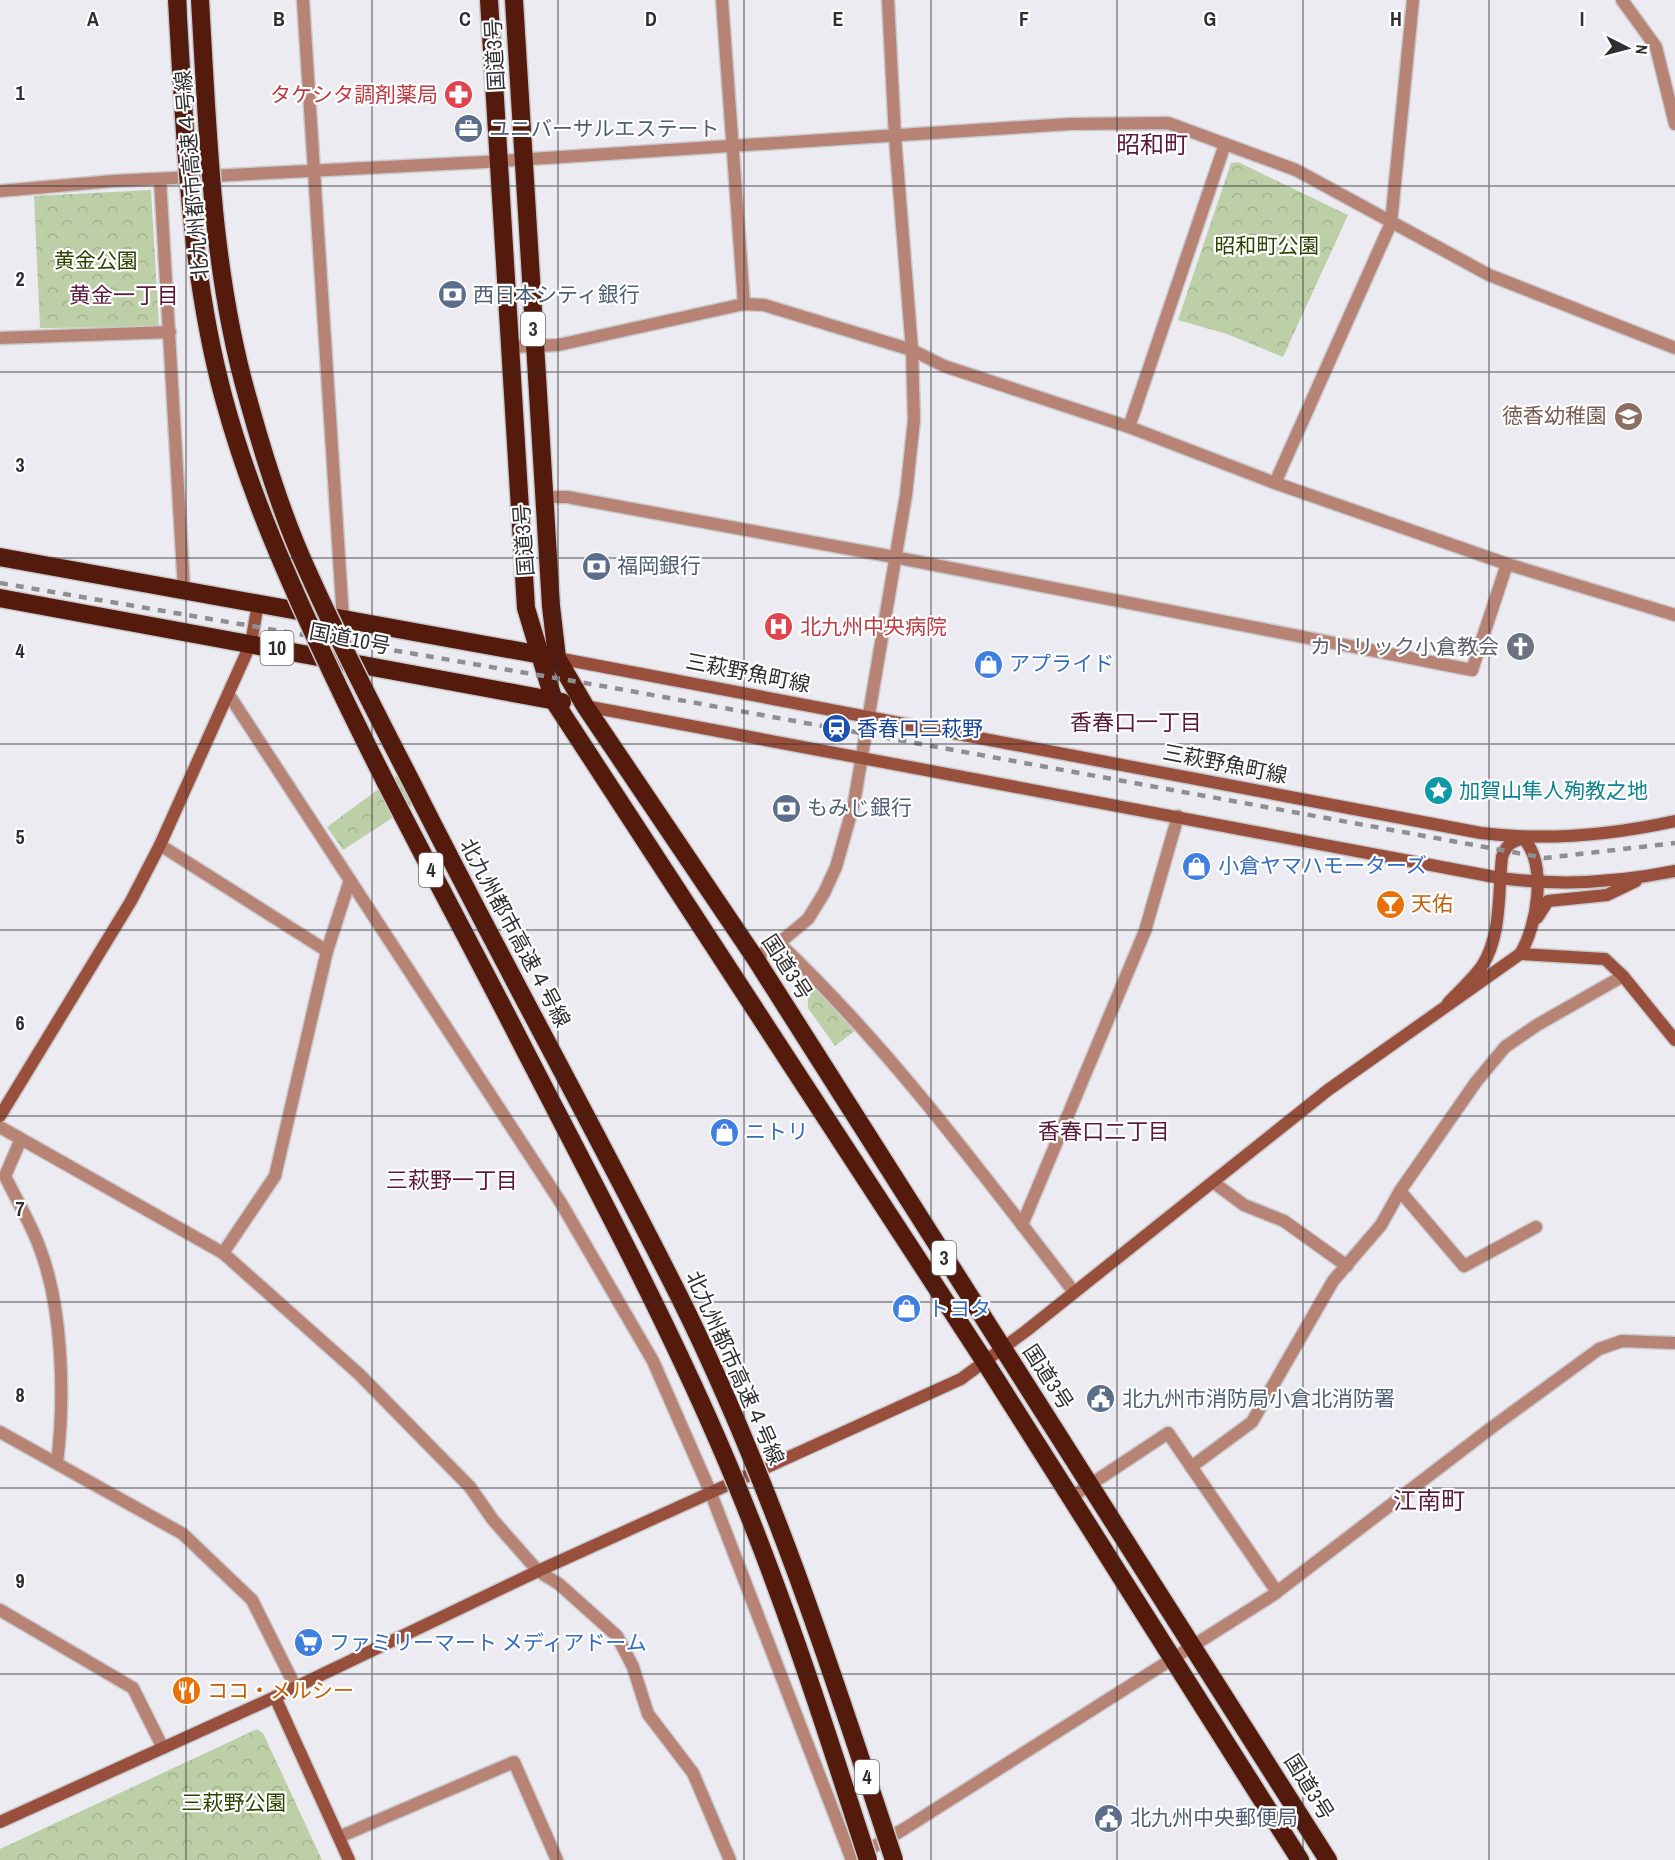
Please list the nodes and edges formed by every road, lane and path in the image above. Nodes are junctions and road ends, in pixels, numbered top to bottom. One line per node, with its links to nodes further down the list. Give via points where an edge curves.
1 (177, 0): 95 (highway, 北九州都市高速４号線 / 4, bridge, via 190,202 202,291 223,398 248,481 282,566 351,715 654,1305 719,1443 771,1571)
2 (200, 0): 96 (highway, 北九州都市高速４号線 / 4, bridge, via 212,196 225,291 246,393 276,490 305,566 373,707 676,1290 742,1432 794,1564)
3 (303, 0): 16 (street)
4 (489, 0): 15 (highway, 国道3号 / 3)
5 (514, 0): 14 (highway, 国道3号 / 3)
6 (722, 0): 13 (street)
7 (888, 0): 11 (street)
8 (1413, 0): 19 (street)
9 (1622, 0): 10 (street, via 1656,47)
10 (1675, 124)
11 (895, 137): 12 (street, via 1070,124 1168,123); 13 (street); 26 (street)
12 (1225, 144): 19 (street, via 1296,170); 27 (street)
13 (731, 147): 14 (street); 20 (street)
14 (524, 158): 15 (street); 23 (highway, 国道3号 / 3)
15 (498, 160): 16 (street); 24 (highway, 国道3号 / 3)
16 (313, 172): 17 (street); 37 (street)
17 (160, 179): 18 (street); 21 (street)
18 (0, 191)
19 (1391, 223): 25 (street, via 1489,275); 28 (street)
20 (744, 304): 23 (street, via 558,345); 26 (street, via 764,305)
21 (170, 332): 22 (street); 33 (street)
22 (0, 338)
23 (534, 346): 24 (street); 29 (highway, 国道3号 / 3)
24 (509, 347): 39 (highway, 国道3号 / 3, via 526,608)
25 (1675, 348)
26 (912, 350): 27 (street, via 944,366); 31 (street, via 914,420)
27 (1129, 427): 28 (street)
28 (1275, 483): 32 (street)
29 (544, 497): 31 (street, via 567,497); 40 (highway, 国道3号 / 3)
30 (0, 557): 33 (highway, 国道10号 / 10)
31 (894, 557): 32 (street, via 1472,670); 44 (street)
32 (1507, 564): 36 (street)
33 (184, 590): 35 (highway, 国道10号 / 10)
34 (0, 598): 38 (highway, 国道10号 / 10)
35 (258, 604): 37 (highway, 国道10号 / 10); 38 (street)
36 (1675, 615)
37 (343, 619): 39 (highway, 国道10号 / 10)
38 (251, 643): 41 (street); 42 (highway, 国道10号 / 10)
39 (538, 654): 40 (highway, 国道10号 / 10); 42 (highway, 国道3号 / 3)
40 (557, 658): 43 (highway, 国道3号 / 3); 44 (street, 三萩野魚町線)
41 (229, 694): 49 (street); 53 (street)
42 (554, 701): 43 (highway, 国道10号 / 10); 75 (highway, 国道3号 / 3)
43 (585, 706): 45 (street); 59 (highway, 国道3号 / 3)
44 (867, 716): 45 (street); 48 (street, 三萩野魚町線)
45 (860, 756): 46 (street); 56 (street, via 854,803 825,893 808,919)
46 (1178, 816): 51 (street); 68 (street, via 1145,931)
47 (1675, 821): 48 (street, 三萩野魚町線, via 1587,834)
48 (1523, 838): 51 (street, via 1505,848); 54 (street, via 1533,852)
49 (160, 845): 57 (street); 63 (street, via 131,901)
50 (1675, 871): 52 (street)
51 (1500, 878): 54 (street); 61 (street, via 1496,928 1489,953 1481,968)
52 (1642, 878): 54 (street, via 1600,883); 55 (street, via 1607,895 1548,901)
53 (350, 880): 57 (street); 80 (street, via 561,1203 653,1361)
54 (1536, 883): 55 (street)
55 (1535, 923): 58 (street)
56 (779, 943): 59 (street); 68 (street, via 808,970 944,1123)
57 (327, 951): 70 (street, via 275,1176)
58 (1521, 954): 60 (street, via 1596,957 1605,959); 61 (street)
59 (755, 958): 74 (highway, 国道3号 / 3)
60 (1623, 976): 62 (street); 67 (street, via 1505,1047)
61 (1448, 1004): 66 (street, via 1328,1090)
62 (1675, 1040)
63 (0, 1116)
64 (0, 1127): 65 (street)
65 (21, 1139): 70 (street); 77 (street, via 5,1176 39,1247 57,1322 62,1420)
66 (1213, 1182): 71 (street, via 1244,1205 1284,1221); 72 (street)
67 (1400, 1191): 69 (street, via 1464,1266); 71 (street, via 1381,1225)
68 (1022, 1225): 72 (street)
69 (1536, 1227)
70 (223, 1253): 82 (street, via 359,1374 470,1487)
71 (1347, 1266): 78 (street, via 1333,1281 1252,1422)
72 (1074, 1292): 74 (street)
73 (1675, 1343): 83 (street, via 1622,1341 1599,1350)
74 (1002, 1349): 75 (street); 79 (highway, 国道3号 / 3)
75 (985, 1362): 80 (street, via 961,1379); 81 (highway, 国道3号 / 3)
76 (1, 1435): 77 (street)
77 (57, 1463): 87 (street, via 183,1534 252,1600)
78 (1191, 1467): 79 (street, via 1168,1433); 83 (street)
79 (1091, 1484): 81 (street); 85 (highway, 国道3号 / 3)
80 (710, 1491): 82 (street); 95 (street)
81 (1070, 1498): 86 (highway, 国道3号 / 3)
82 (538, 1571): 87 (street); 94 (street, via 559,1584 617,1636 633,1667 648,1714 693,1773)
83 (1277, 1592): 85 (street)
84 (0, 1610): 89 (street, via 133,1688)
85 (1194, 1646): 86 (street); 98 (highway, 国道3号 / 3)
86 (1174, 1659): 95 (street); 97 (highway, 国道3号 / 3)
87 (295, 1686): 88 (street)
88 (275, 1696): 89 (street); 91 (street)
89 (163, 1748): 90 (street)
90 (0, 1822)
91 (339, 1837): 92 (street); 93 (street, via 514,1762)
92 (349, 1860)
93 (557, 1860)
94 (730, 1860)
95 (855, 1860)
96 (894, 1860)
97 (1300, 1860)
98 (1328, 1860)

